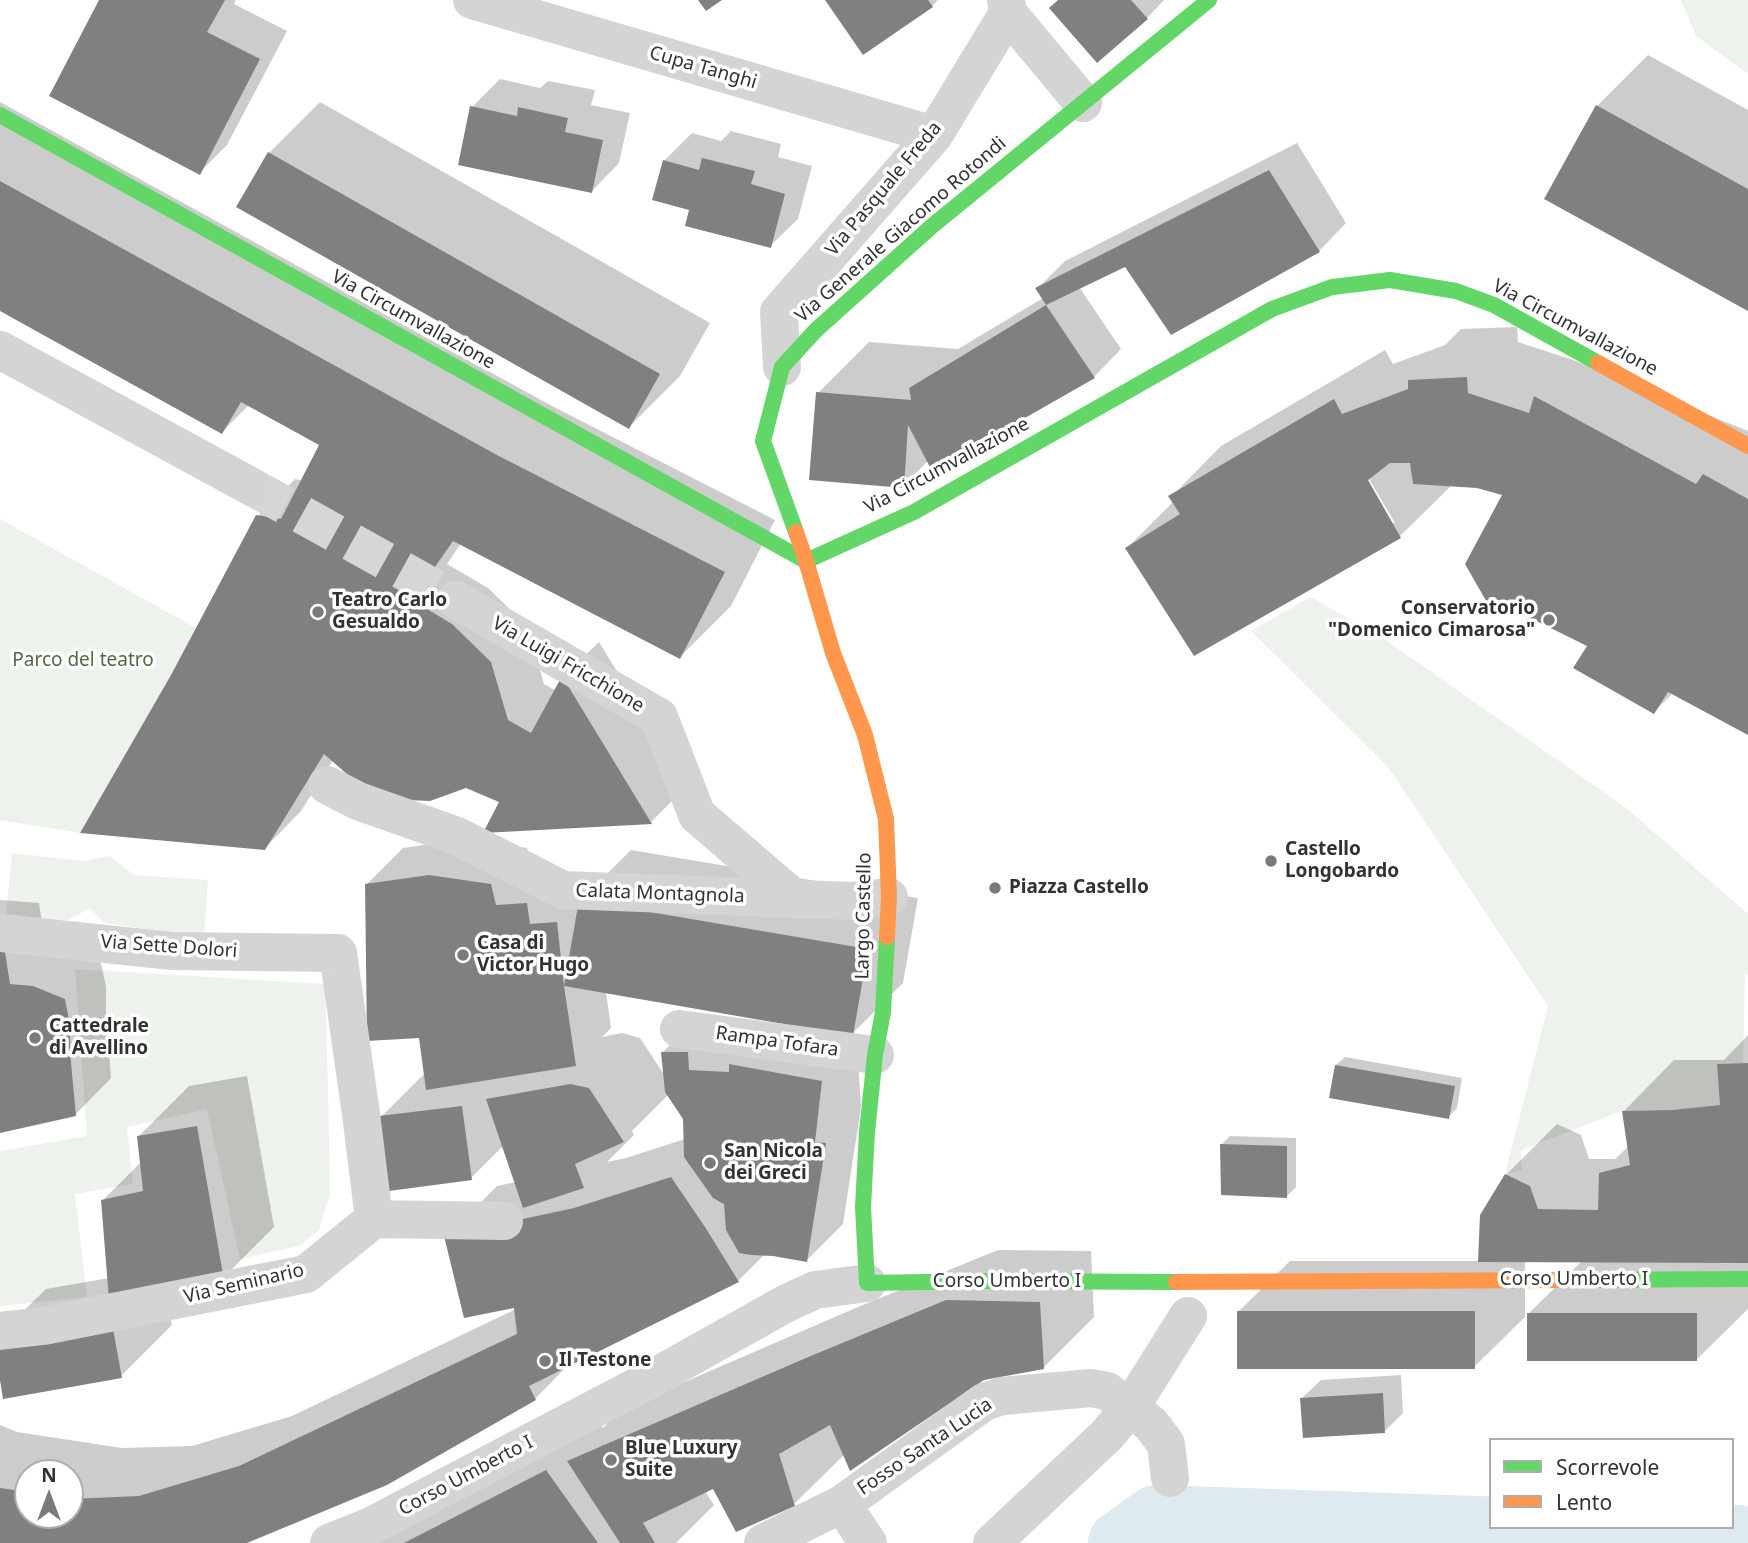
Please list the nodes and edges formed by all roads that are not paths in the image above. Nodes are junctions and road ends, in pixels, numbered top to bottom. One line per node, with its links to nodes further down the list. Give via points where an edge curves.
1 (472, 0): 6 (street, Cupa Tanghi)
2 (1209, 0): 4 (street, Via Generale Giacomo Rotondi)
3 (1007, 6): 4 (street, Via Pasquale Freda); 6 (street, Via Pasquale Freda)
4 (1083, 103): 8 (street, Via Generale Giacomo Rotondi, via 932,226 816,330)
5 (0, 115): 11 (street, Via Circumvallazione)
6 (934, 135): 8 (street, Via Pasquale Freda, via 779,312)
7 (0, 350): 10 (street)
8 (782, 367): 11 (street, Via Generale Giacomo Rotondi, via 763,441)
9 (1748, 446): 11 (street, Via Circumvallazione, via 1494,305 1455,291 1378,281 1332,287 1272,309 914,512)
10 (252, 487)
11 (806, 561): 14 (street, Largo Castello, via 833,653 865,735 886,819)
12 (456, 600): 15 (street, Via Luigi Fricchione, via 659,718 697,815)
13 (327, 785): 15 (street, Calata Montagnola, via 457,836 563,890)
14 (889, 897): 15 (street, Calata Montagnola); 18 (street, Largo Castello, via 883,1012)
15 (796, 900)
16 (0, 933): 19 (street, Via Sette Dolori, via 172,951 338,953)
17 (679, 1030): 18 (street, Rampa Tofara)
18 (875, 1055): 23 (street, Largo Castello, via 863,1207)
19 (374, 1219): 20 (street); 24 (street, Via Seminario, via 306,1274)
20 (504, 1221)
21 (1748, 1279): 22 (street, Corso Umberto I)
22 (1205, 1282): 23 (street, Corso Umberto I); 30 (street, bridge, via 1132,1405 1107,1435)
23 (867, 1283): 27 (street, Corso Umberto I, via 815,1290 785,1304 381,1521)
24 (0, 1331)
25 (1170, 1478): 26 (street, Fosso Santa Lucia, via 1166,1444 1151,1424 1107,1391 1091,1388 1002,1396 984,1402)
26 (842, 1504): 28 (street, Fosso Santa Lucia); 29 (street, Fosso Santa Lucia)
27 (329, 1543)
28 (763, 1543)
29 (867, 1543)
30 (992, 1543)

